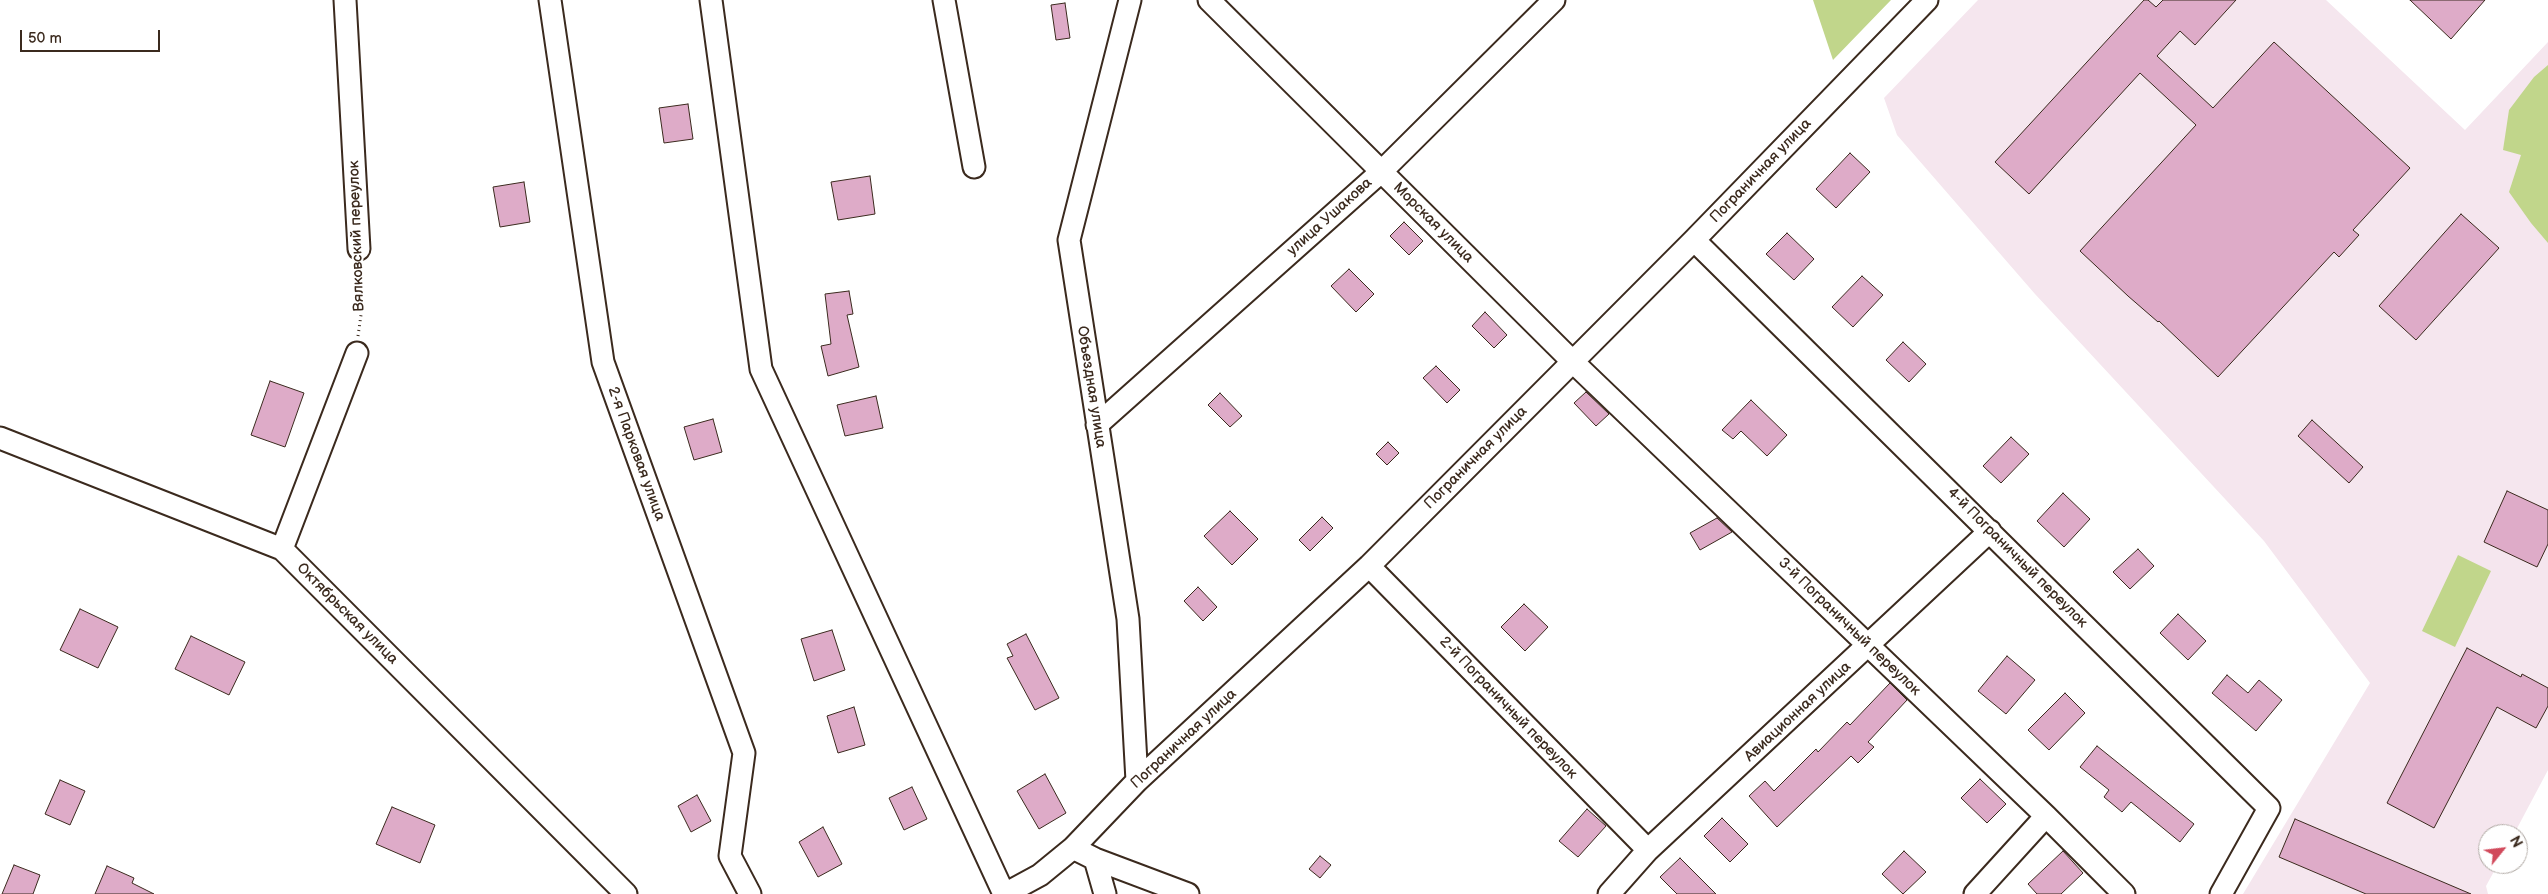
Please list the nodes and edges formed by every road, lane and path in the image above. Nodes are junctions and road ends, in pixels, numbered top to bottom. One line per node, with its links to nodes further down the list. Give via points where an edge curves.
1 (345, 0): 12 (street, Вялковский переулок)
2 (550, 0): 27 (street, 2-я Парковая улица, via 603,362 744,753 730,856)
3 (711, 0): 28 (street, via 761,369)
4 (944, 0): 9 (street)
5 (1130, 0): 15 (street, Объездная улица, via 1069,240)
6 (1209, 0): 10 (street, Морская улица)
7 (1554, 0): 10 (street, улица Ушакова)
8 (1927, 0): 11 (street, Пограничная улица)
9 (974, 167)
10 (1382, 171): 14 (street, Морская улица); 15 (street, улица Ушакова)
11 (1694, 240): 14 (street, Пограничная улица); 17 (street, 4-й Пограничный переулок)
12 (359, 249): 13 (path, Вялковский переулок, via 362,308)
13 (357, 353): 18 (street)
14 (1572, 361): 19 (street, Пограничная улица); 20 (street, 3-й Пограничный переулок)
15 (1097, 425): 21 (street, Объездная улица, via 1128,619)
16 (0, 438): 18 (street, Октябрьская улица)
17 (1990, 531): 20 (street, Авиационная улица); 34 (street, 4-й Пограничный переулок, via 2269,808)
18 (282, 549): 26 (street, Октябрьская улица)
19 (1369, 566): 21 (street, Пограничная улица); 24 (street, 2-й Пограничный переулок)
20 (1869, 646): 22 (street, 3-й Пограничный переулок); 24 (street, Авиационная улица)
21 (1137, 781): 23 (street, Пограничная улица)
22 (2046, 816): 32 (street); 33 (street, 3-й Пограничный переулок)
23 (1073, 848): 25 (street); 28 (street, Пограничная улица, via 1040,875)
24 (1648, 850): 31 (street, Авиационная улица)
25 (1095, 859): 29 (street); 30 (street)
26 (626, 894)
27 (750, 894)
28 (1004, 894)
29 (1105, 894)
30 (1188, 894)
31 (1609, 894)
32 (1975, 894)
33 (2124, 894)
34 (2221, 894)

